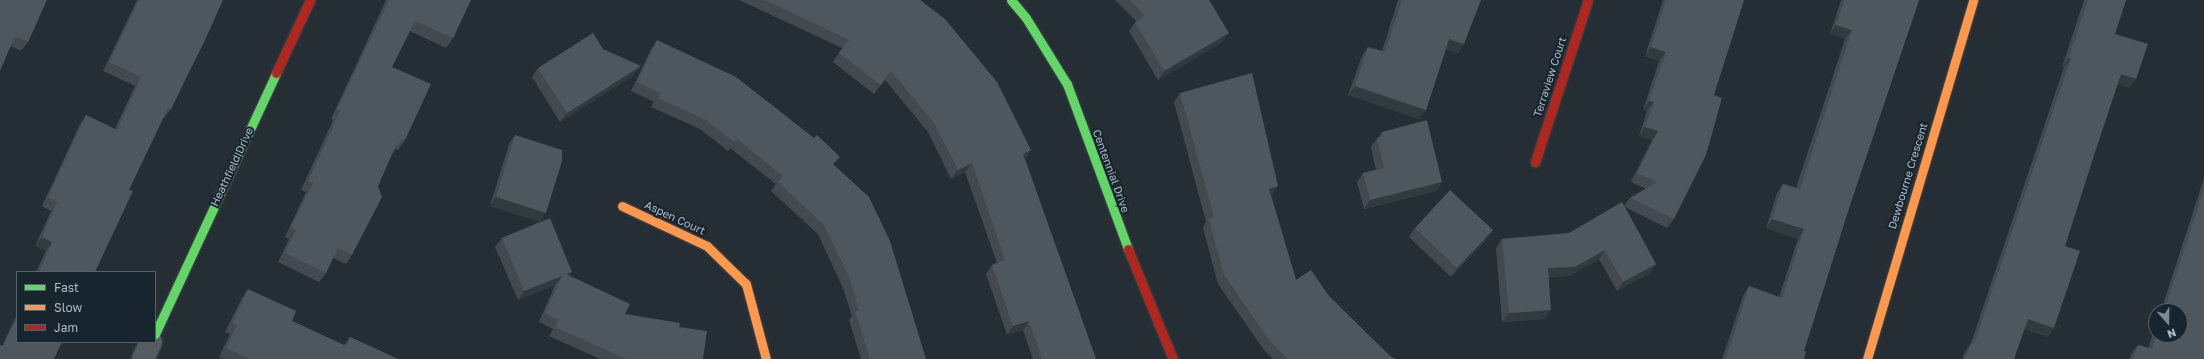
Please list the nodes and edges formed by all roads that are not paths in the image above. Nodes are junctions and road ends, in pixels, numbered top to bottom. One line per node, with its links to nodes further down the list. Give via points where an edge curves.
1 (310, 0): 7 (street, Heathfield Drive)
2 (1011, 0): 11 (street, Centennial Drive, via 1026,18 1067,84 1120,231)
3 (1588, 0): 5 (street, Terraview Court)
4 (1973, 0): 12 (street, Dewbourne Crescent)
5 (1535, 162)
6 (622, 206): 10 (street, Aspen Court, via 707,246 746,284)
7 (156, 332)
8 (151, 343): 9 (street)
9 (143, 359)
10 (766, 359)
11 (1172, 359)
12 (1866, 359)

